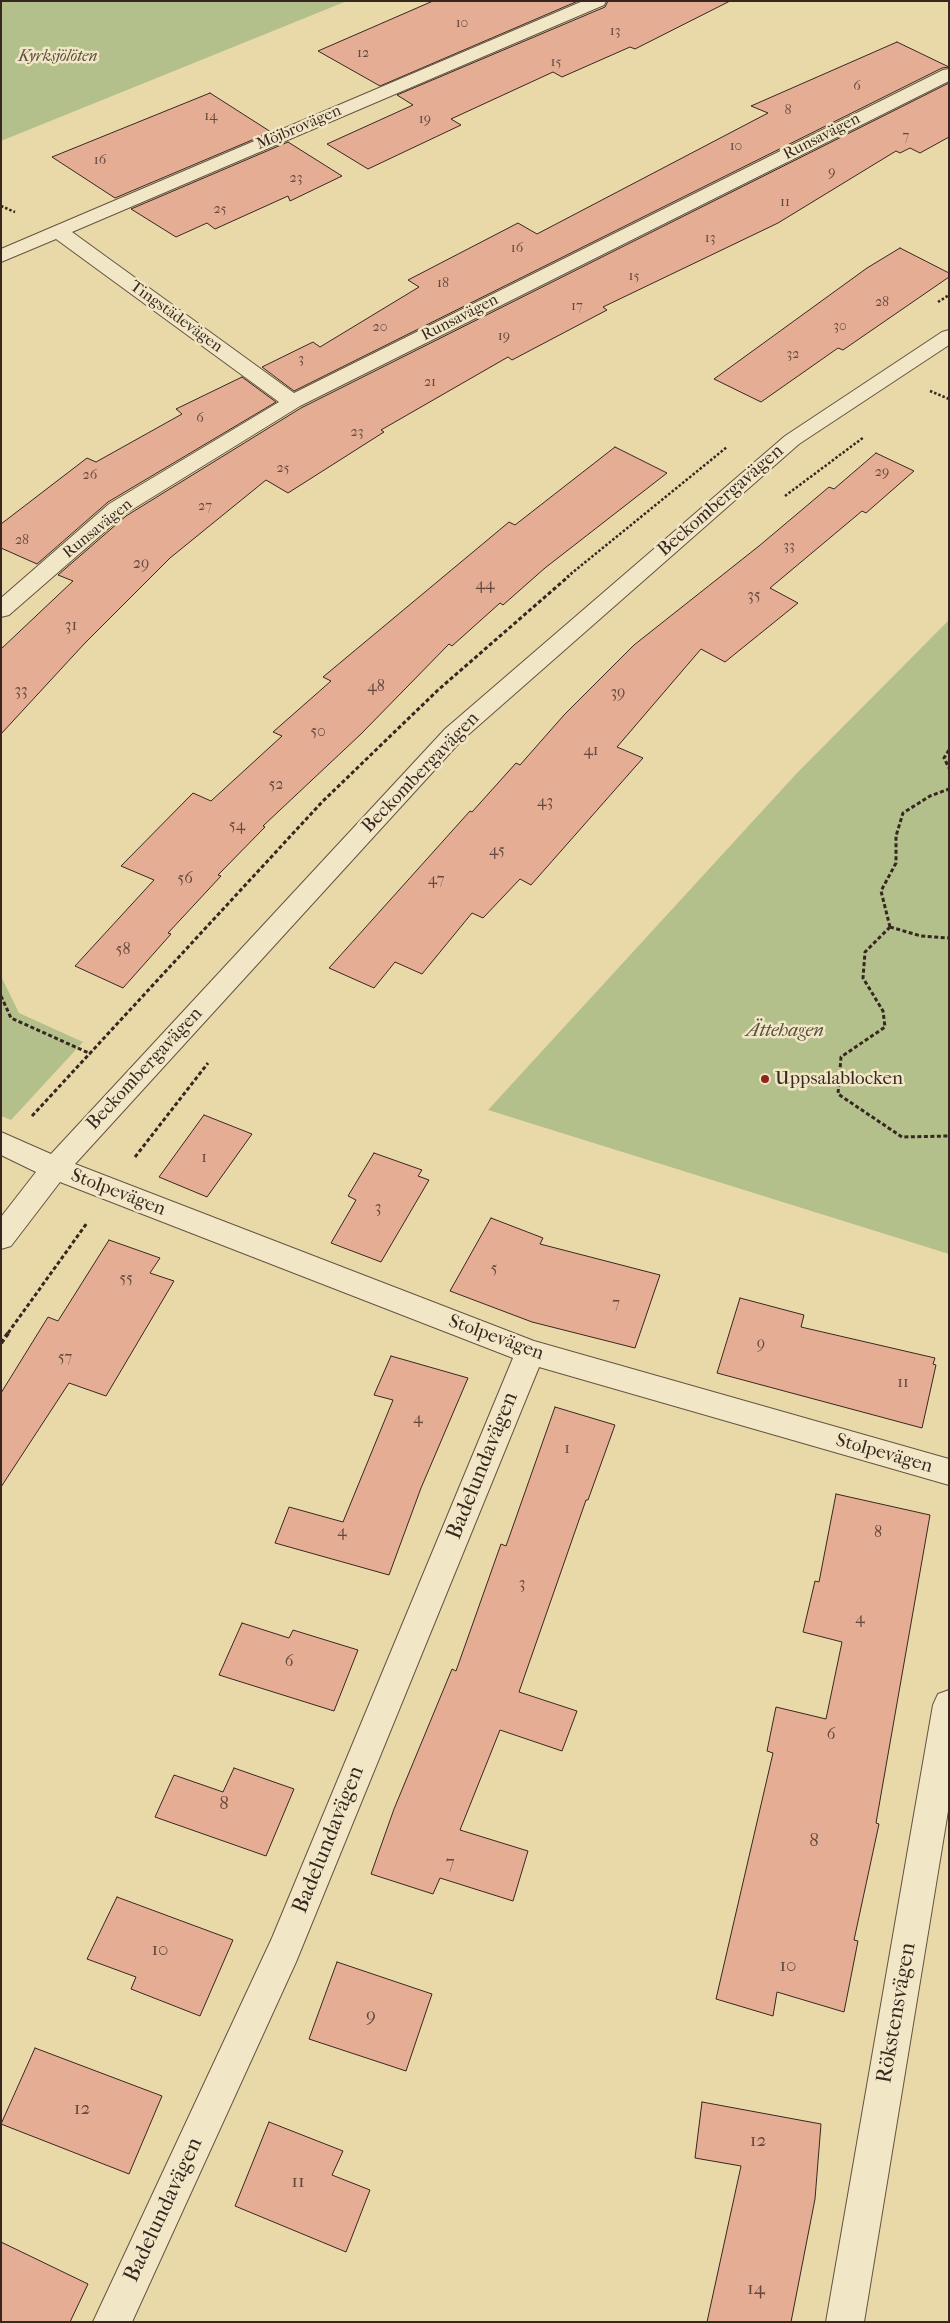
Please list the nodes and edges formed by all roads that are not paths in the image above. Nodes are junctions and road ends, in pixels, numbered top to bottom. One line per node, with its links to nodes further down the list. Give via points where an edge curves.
1 (598, 1): 3 (street, Möjbrovägen)
2 (949, 74): 6 (street, Runsavägen)
3 (59, 232): 4 (street, Möjbrovägen); 6 (street, Tingstädevägen)
4 (1, 256)
5 (949, 336): 9 (street, Beckombergavägen, via 792,440 453,735)
6 (294, 402): 7 (street, Runsavägen, via 117,509)
7 (1, 610)
8 (1, 1143): 9 (street)
9 (55, 1168): 10 (street, Beckombergavägen); 11 (street, Stolpevägen)
10 (1, 1238)
11 (530, 1352): 12 (street, Stolpevägen); 14 (street, Badelundavägen, via 284,1950)
12 (949, 1472)
13 (949, 1705): 15 (street, Rökstensvägen)
14 (112, 2322)
15 (846, 2322)

